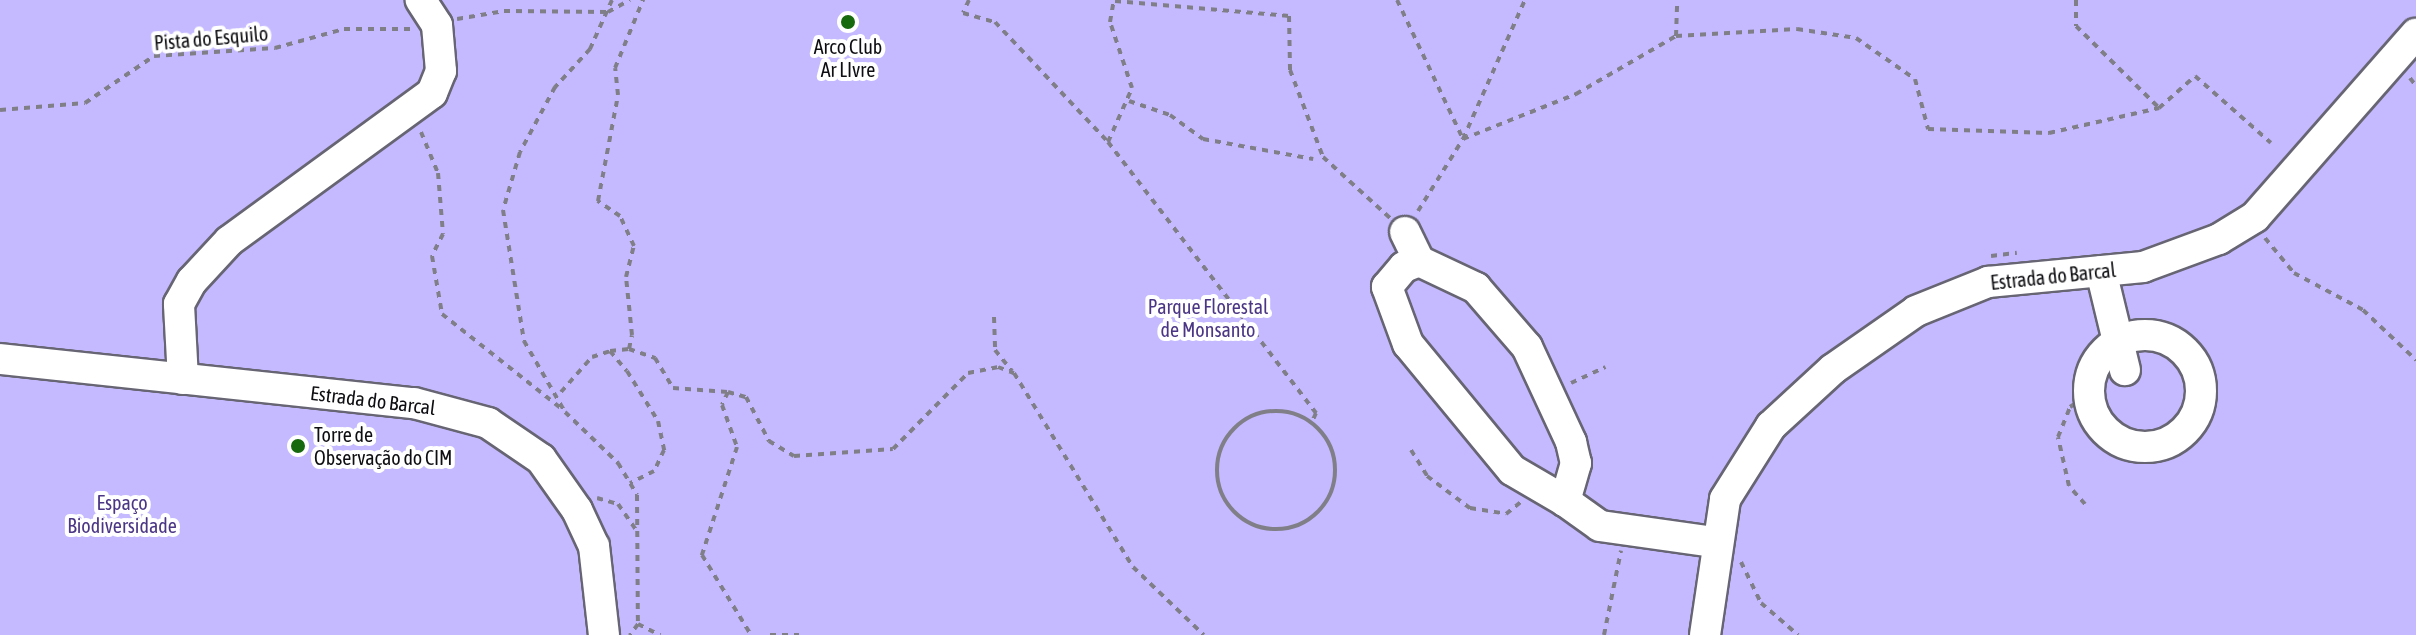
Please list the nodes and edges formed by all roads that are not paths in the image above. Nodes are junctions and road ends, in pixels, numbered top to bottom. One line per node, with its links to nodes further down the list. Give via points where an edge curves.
1 (429, 12): 8 (street, via 441,71 415,109 360,139 229,241 192,281 179,304)
2 (2416, 34): 5 (street, Estrada do Barcal, via 2255,217 2180,255)
3 (1405, 232): 4 (street)
4 (1419, 261): 9 (street, via 1476,288 1499,309 1550,392 1576,463); 9 (street, via 1387,287 1392,314 1466,421 1537,485)
5 (2101, 271): 6 (street); 10 (street, Estrada do Barcal, via 1988,282 1874,338 1771,426 1725,499)
6 (2121, 356): 6 (street, via 2157,335 2176,343 2200,376 2196,417 2165,444 2124,443 2100,424 2088,395 2096,365)
7 (0, 359): 8 (street, Estrada do Barcal)
8 (183, 379): 11 (street, Estrada do Barcal, via 451,409 519,440 560,483 594,546)
9 (1565, 501): 10 (street, via 1600,526)
10 (1714, 542): 12 (street, Estrada do Barcal)
11 (604, 635)
12 (1705, 635)

